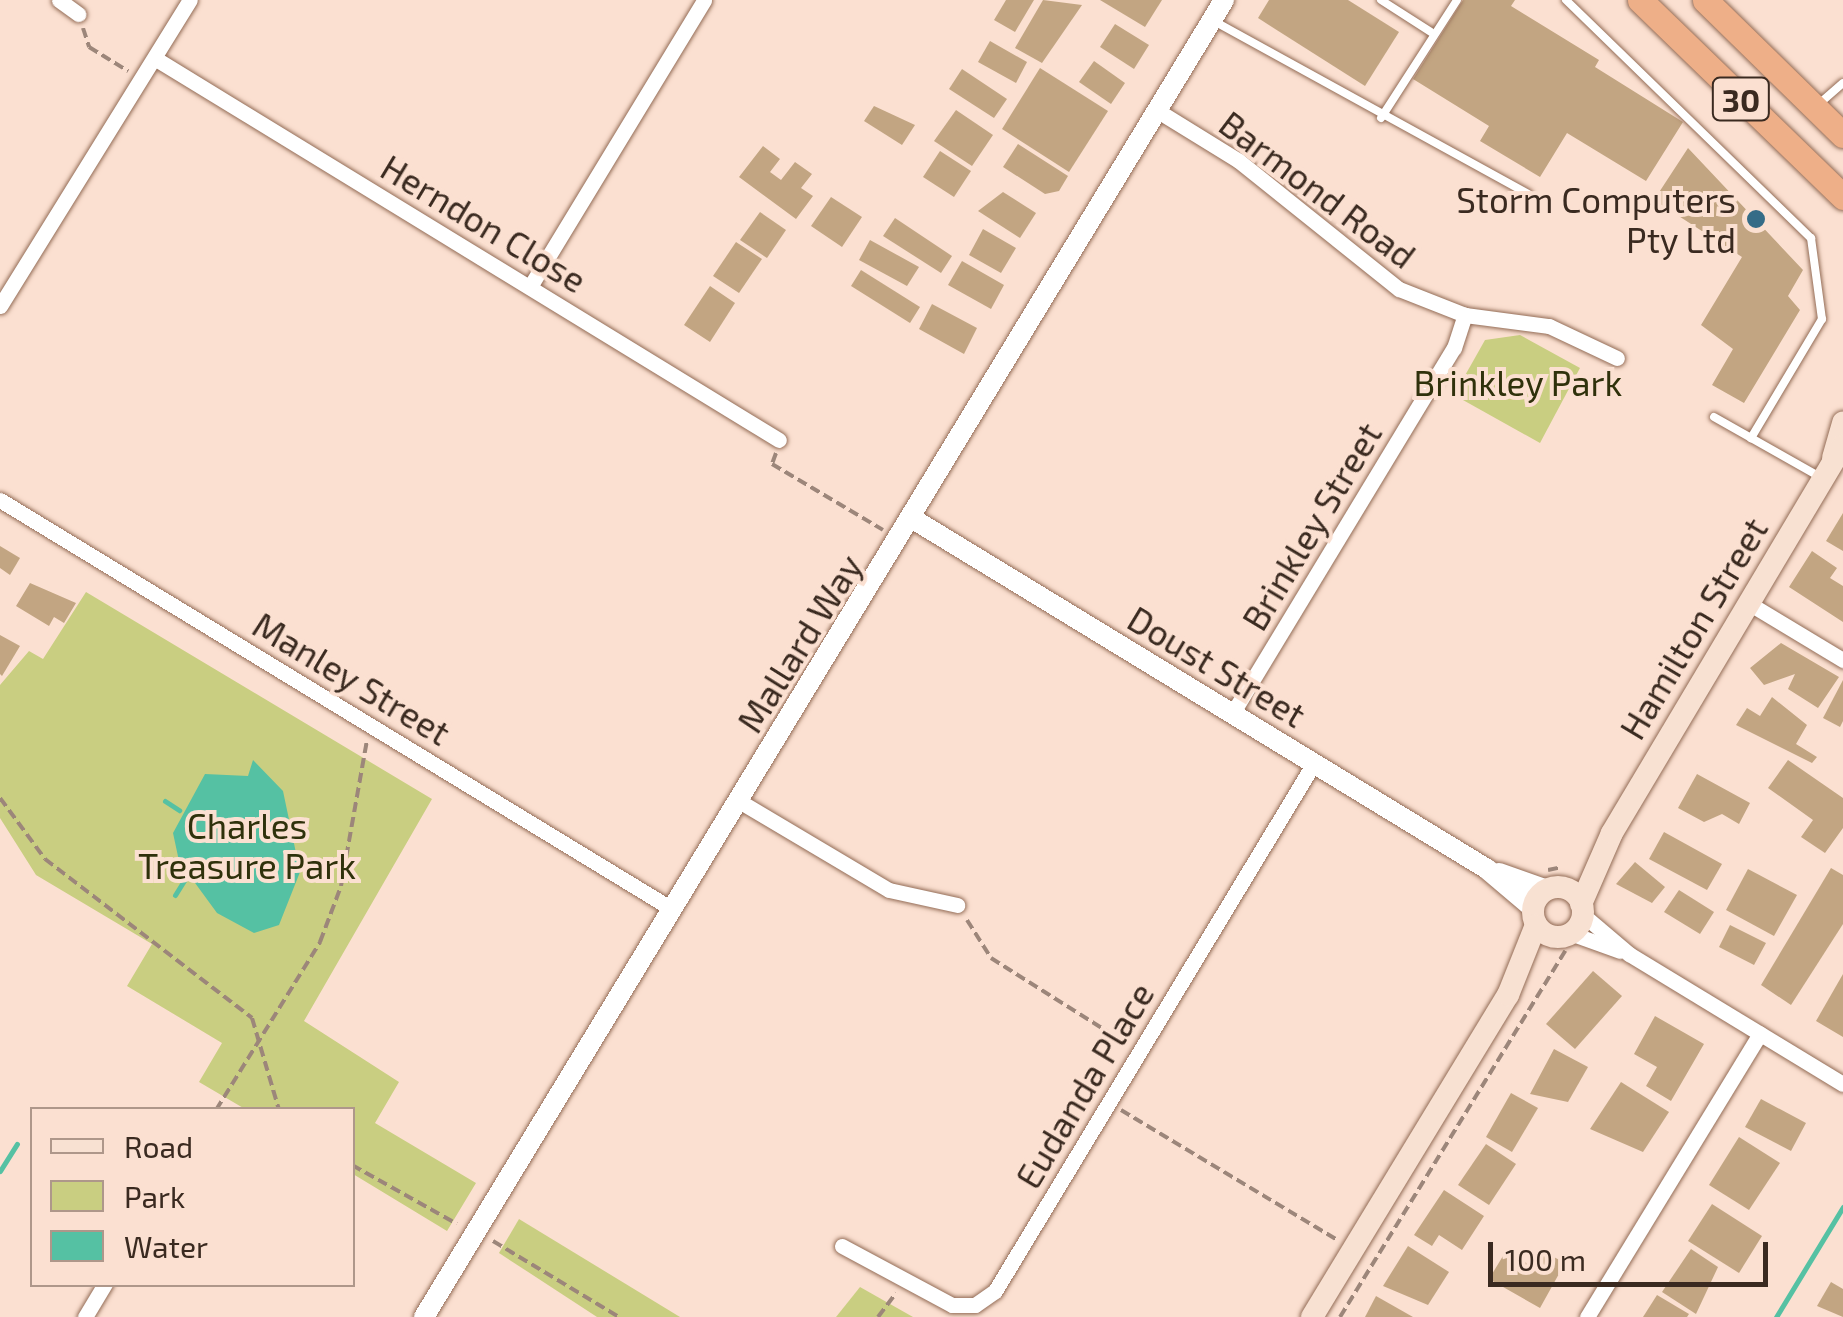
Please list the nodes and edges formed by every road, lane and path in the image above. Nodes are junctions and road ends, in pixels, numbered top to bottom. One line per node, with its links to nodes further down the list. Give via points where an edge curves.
1 (59, 0): 10 (street)
2 (190, 0): 13 (street)
3 (704, 0): 22 (street)
4 (1224, 0): 11 (street, Mallard Way)
5 (1382, 0): 12 (lane)
6 (1457, 0): 12 (lane)
7 (1566, 0): 28 (lane, via 1812,238 1822,319)
8 (1640, 0): 21 (highway, 30)
9 (1705, 0): 16 (highway, 30)
10 (78, 14): 14 (path, via 89,47)
11 (1212, 20): 17 (street, Mallard Way); 18 (lane)
12 (1431, 32): 18 (lane)
13 (156, 59): 14 (street); 22 (street, Herndon Close)
14 (140, 80): 23 (street)
15 (1843, 83): 16 (lane)
16 (1814, 107): 19 (highway, 30)
17 (1158, 111): 24 (street, Barmond Road, via 1240,161 1366,268); 32 (street, Mallard Way)
18 (1381, 118): 20 (lane)
19 (1843, 135)
20 (1528, 194)
21 (1843, 197)
22 (530, 286): 29 (street, Herndon Close)
23 (0, 306)
24 (1465, 315): 25 (street, Barmond Road, via 1550,326); 36 (street, Brinkley Street, via 1454,348)
25 (1617, 358)
26 (1714, 417): 28 (lane)
27 (1843, 422): 30 (main road, Hamilton Street)
28 (1752, 438): 30 (lane)
29 (779, 440): 33 (path, via 772,464)
30 (1833, 461): 34 (main road, Hamilton Street)
31 (0, 500): 37 (street, Manley Street)
32 (914, 518): 33 (street, Mallard Way); 36 (street, Doust Street)
33 (900, 540): 40 (street, Mallard Way)
34 (1750, 604): 35 (street); 41 (main road, Hamilton Street)
35 (1843, 660)
36 (1232, 714): 38 (street, Doust Street)
37 (375, 728): 44 (street, Manley Street); 49 (path, via 361,750 334,904)
38 (1314, 763): 42 (street, Doust Street); 50 (street, Eudanda Place)
39 (0, 798): 49 (path, via 45,859 252,1018)
40 (740, 800): 43 (street, via 889,890); 44 (street, Mallard Way)
41 (1612, 832): 42 (main road, Hamilton Street); 45 (main road, Hamilton Street)
42 (1543, 902): 45 (main road); 45 (main road); 47 (main road, Hamilton Street)
43 (957, 904): 50 (path, via 990,958)
44 (672, 909): 60 (street, Mallard Way)
45 (1570, 929): 46 (street); 46 (street); 47 (main road, Hamilton Street); 63 (path)
46 (1629, 954): 48 (street)
47 (1508, 995): 56 (main road, Hamilton Street)
48 (1760, 1034): 51 (street); 64 (street)
49 (257, 1042): 53 (path); 54 (path)
50 (1139, 1052): 52 (street, Eudanda Place)
51 (1843, 1084)
52 (1109, 1102): 56 (path); 57 (street, Eudanda Place, via 995,1291 976,1305 952,1305)
53 (218, 1107)
54 (278, 1107)
55 (842, 1246): 57 (street, Eudanda Place)
56 (1353, 1250): 62 (main road, Hamilton Street)
57 (906, 1277): 61 (path)
58 (102, 1287): 59 (street)
59 (84, 1317)
60 (424, 1317)
61 (878, 1317)
62 (1312, 1317)
63 (1340, 1317)
64 (1587, 1317)

